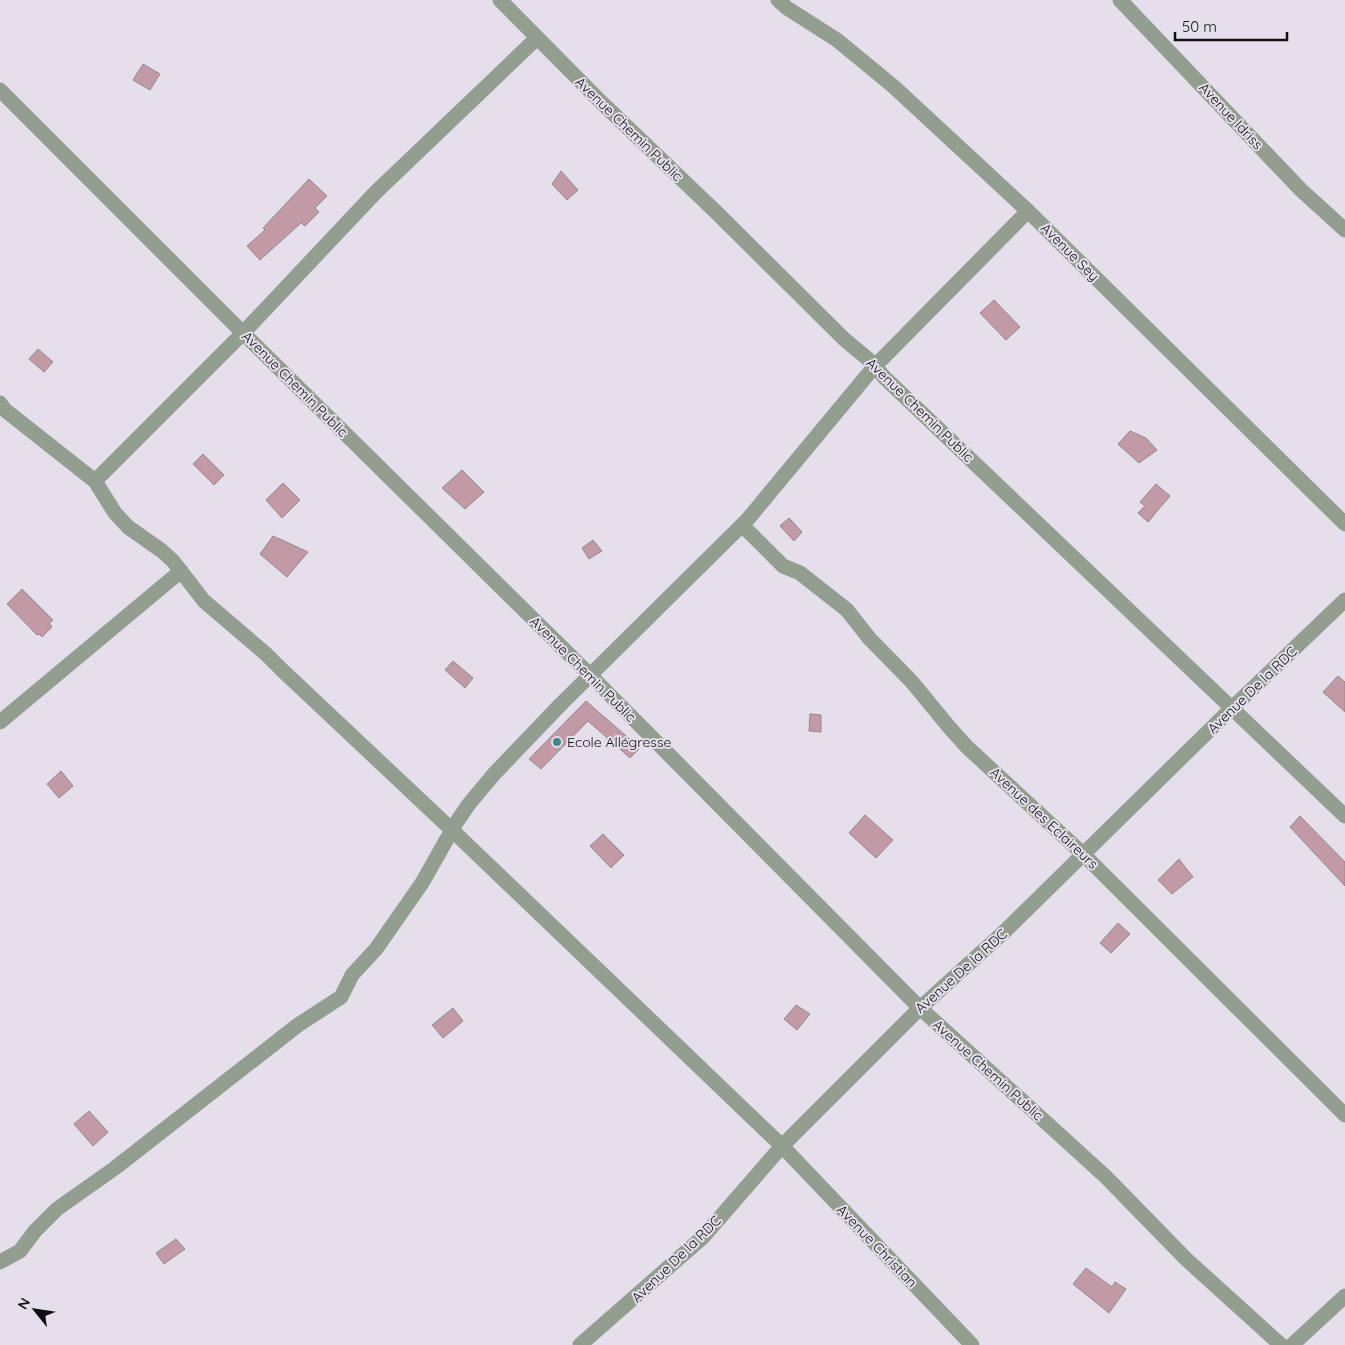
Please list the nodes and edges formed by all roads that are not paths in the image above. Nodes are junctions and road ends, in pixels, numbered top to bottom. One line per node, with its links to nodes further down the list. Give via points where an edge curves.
1 (500, 0): 4 (street, Avenue Chemin Public)
2 (778, 0): 6 (street, Avenue Sey, via 837,40 893,86)
3 (1120, 0): 7 (street, Avenue Idriss, via 1300,190)
4 (537, 38): 8 (street, via 376,192); 9 (street, Avenue Chemin Public)
5 (0, 90): 8 (street, Avenue Chemin Public)
6 (1028, 211): 9 (street); 12 (street, Avenue Sey)
7 (1345, 230)
8 (243, 333): 11 (street); 16 (street, Avenue Chemin Public)
9 (874, 367): 13 (street); 17 (street, Avenue Chemin Public)
10 (2, 409): 11 (street, Avenue Christian)
11 (95, 481): 14 (street, Avenue Christian, via 128,527 162,551)
12 (1345, 524)
13 (742, 525): 16 (street); 21 (street, Avenue des Eclaireurs, via 784,566 800,573 847,610 912,682 948,728)
14 (181, 571): 18 (street); 20 (street, Avenue Christian, via 204,600 266,654)
15 (1345, 600): 17 (street, Avenue De la RDC)
16 (590, 676): 20 (street, via 494,774); 22 (street, Avenue Chemin Public)
17 (1231, 709): 19 (street, Avenue Chemin Public); 21 (street, Avenue De la RDC)
18 (0, 722)
19 (1345, 816)
20 (452, 830): 24 (street, Avenue Christian); 25 (street, via 422,883 376,949 352,975 341,997 57,1209 20,1252)
21 (1083, 854): 22 (street, Avenue De la RDC); 23 (street, Avenue des Eclaireurs)
22 (920, 1008): 24 (street, Avenue De la RDC); 29 (street, Avenue Chemin Public, via 1106,1177 1186,1259)
23 (1345, 1116)
24 (782, 1146): 27 (street, Avenue De la RDC, via 703,1236); 28 (street, Avenue Christian)
25 (0, 1262)
26 (1345, 1296): 30 (street)
27 (580, 1345)
28 (972, 1345)
29 (1281, 1345)
30 (1292, 1345)

